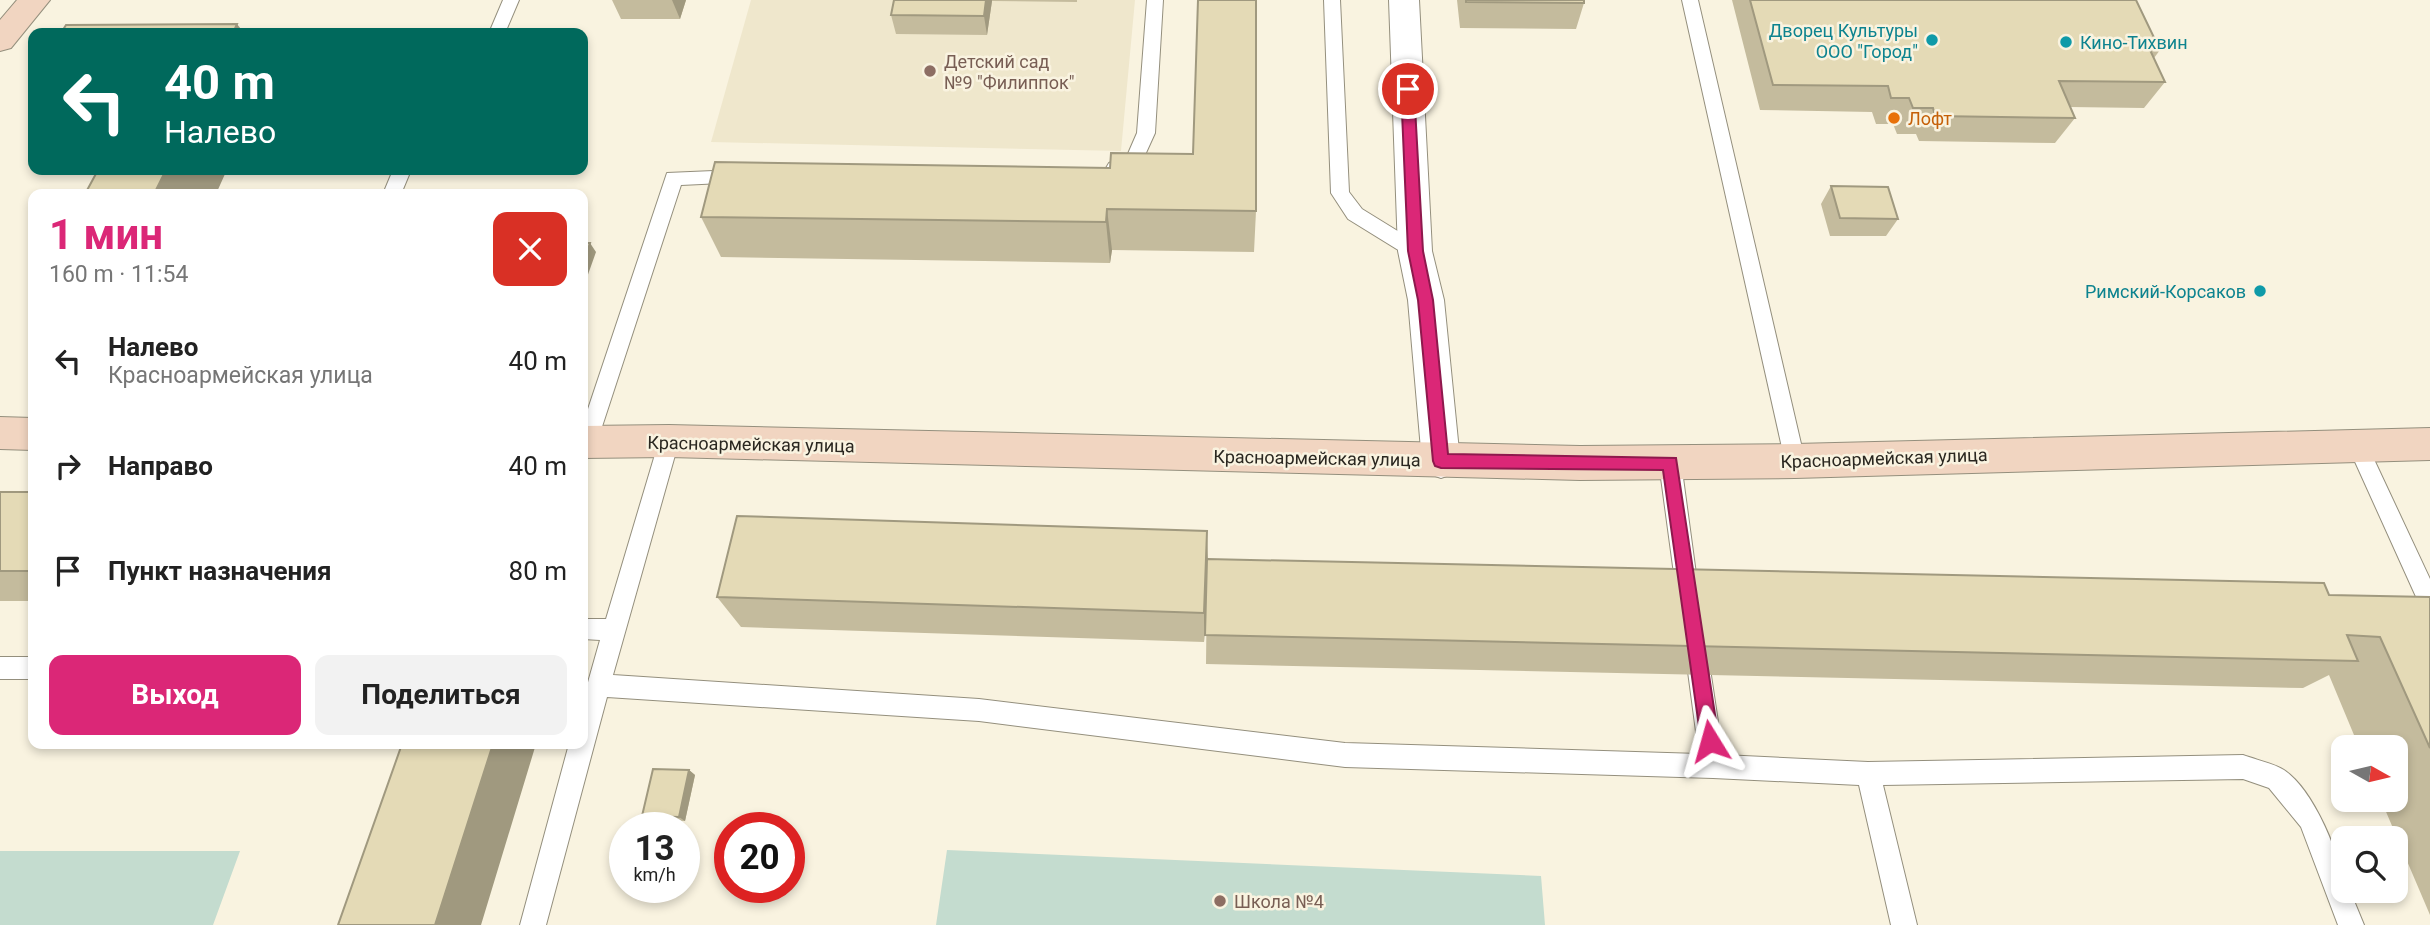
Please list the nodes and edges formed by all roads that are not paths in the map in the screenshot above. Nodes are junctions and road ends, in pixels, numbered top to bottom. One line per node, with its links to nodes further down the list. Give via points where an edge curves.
1 (35, 0): 8 (street)
2 (510, 0): 7 (lane)
3 (1156, 0): 9 (lane, via 1146,132 1134,161 1104,173)
4 (1332, 0): 11 (lane, via 1340,193 1355,214)
5 (1404, 0): 11 (street)
6 (1690, 0): 20 (lane)
7 (499, 28)
8 (0, 40)
9 (1090, 173)
10 (757, 177): 14 (lane, via 674,178)
11 (1415, 251): 19 (street, via 1426,300)
12 (0, 433): 13 (street)
13 (28, 433)
14 (588, 433)
15 (669, 441): 16 (street, Красноармейская улица); 19 (street, Красноармейская улица); 24 (lane)
16 (588, 442)
17 (2357, 444): 18 (street, Красноармейская улица); 20 (street, Красноармейская улица); 22 (lane)
18 (2430, 444)
19 (1441, 461): 21 (street, Красноармейская улица)
20 (1796, 461): 21 (street, Красноармейская улица)
21 (1670, 463): 30 (lane)
22 (2430, 603)
23 (588, 629): 24 (lane)
24 (614, 630): 27 (lane)
25 (0, 668): 26 (lane)
26 (28, 668)
27 (597, 685): 28 (lane); 30 (lane, via 979,710 1345,755)
28 (588, 719)
29 (580, 749): 32 (lane)
30 (1713, 766): 31 (lane)
31 (1868, 774): 33 (lane); 34 (lane, via 2243,767 2277,779 2310,819)
32 (533, 925)
33 (1904, 925)
34 (2351, 925)

